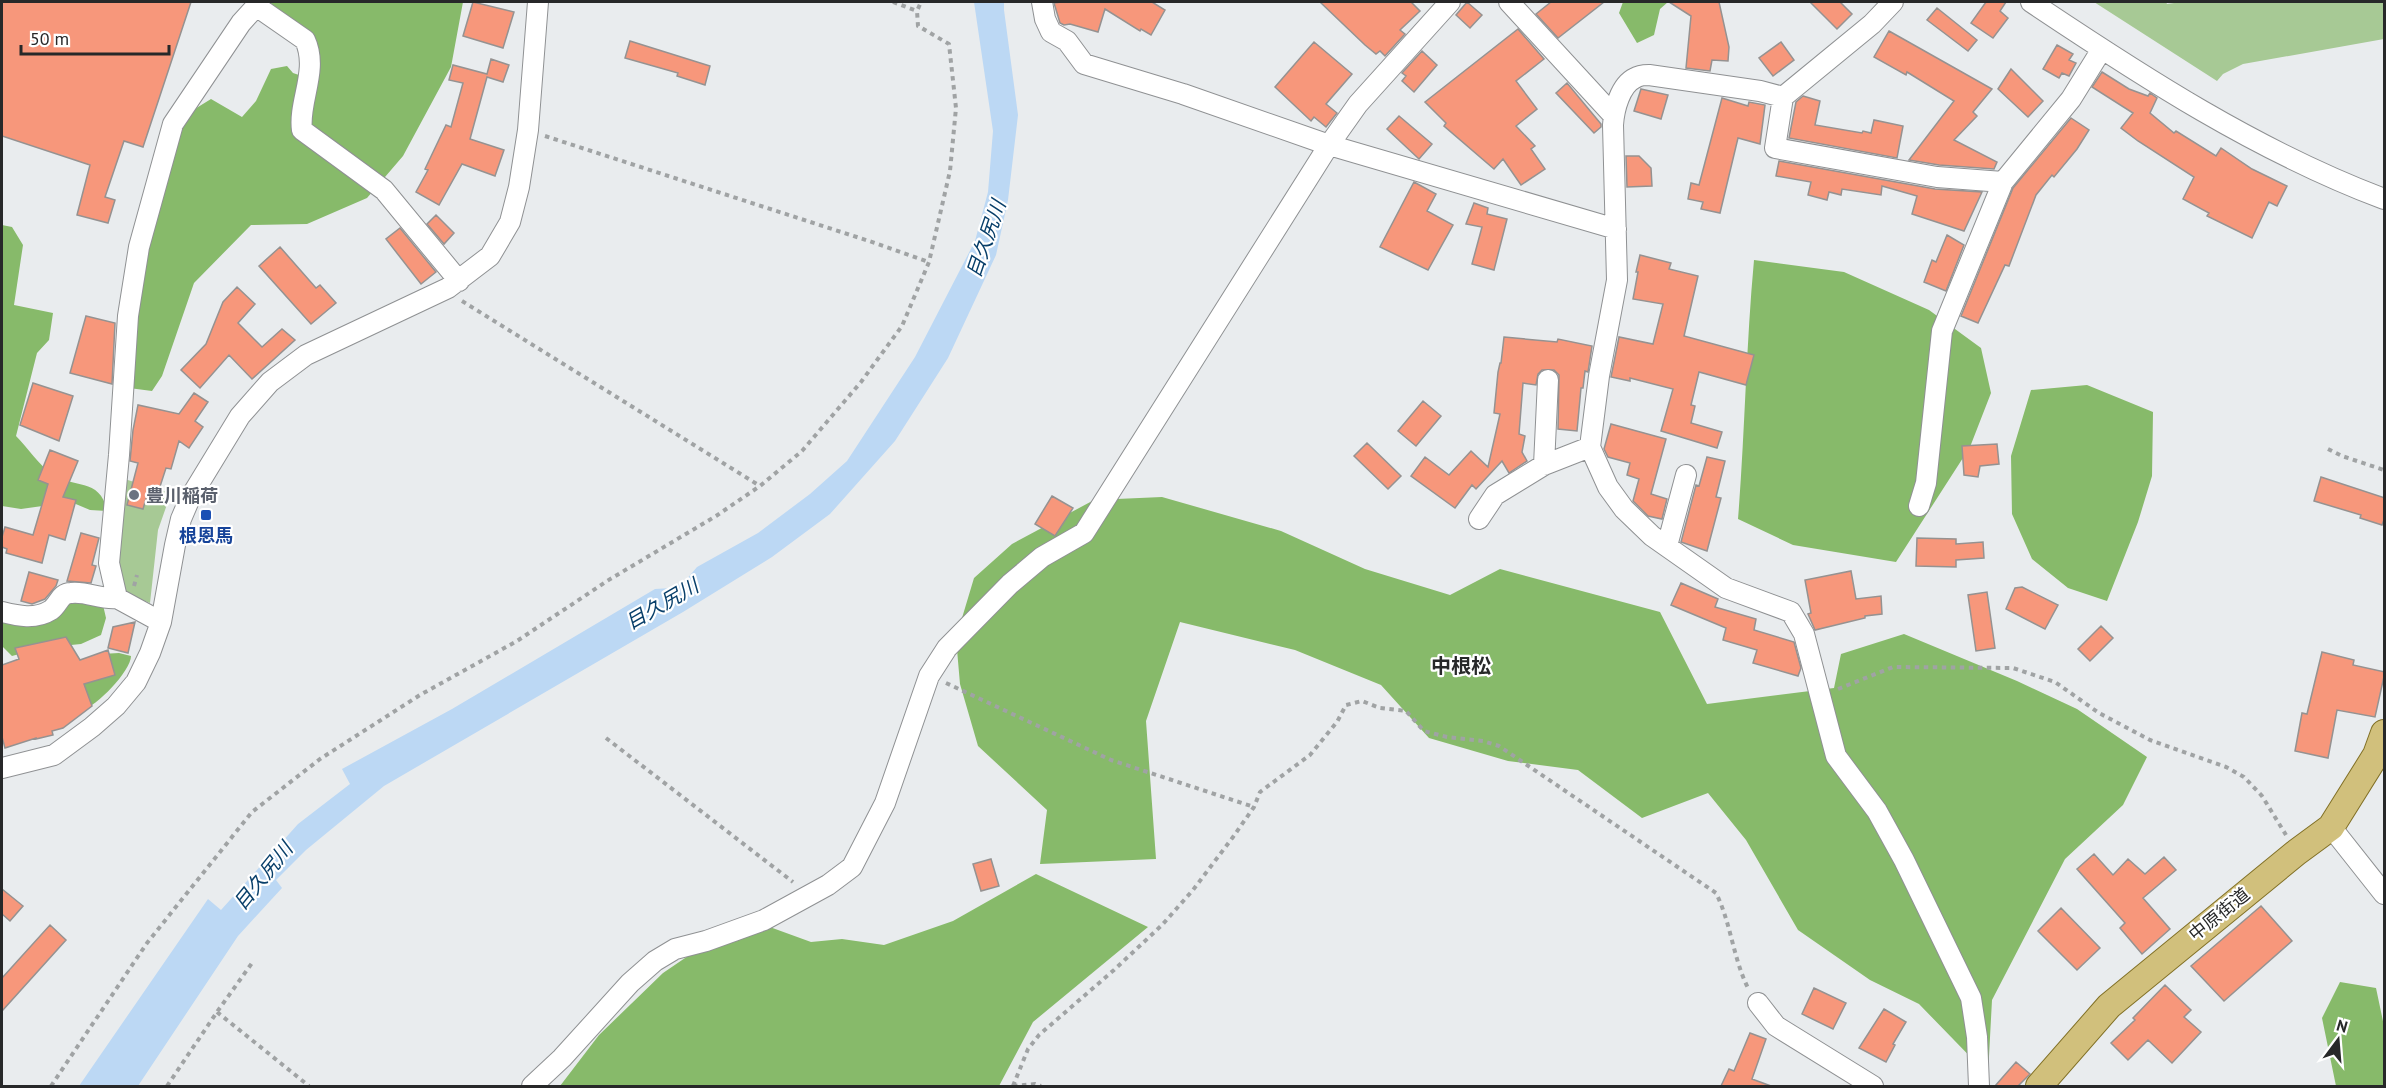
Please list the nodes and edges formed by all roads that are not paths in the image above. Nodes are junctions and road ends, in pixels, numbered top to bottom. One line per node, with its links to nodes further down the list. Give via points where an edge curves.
1 (538, 2): 15 (street, via 528,130 510,222 490,256)
2 (1042, 2): 11 (street, via 1051,32 1067,41 1084,64)
3 (1450, 2): 11 (street, via 1358,104)
4 (1509, 2): 10 (street)
5 (1893, 2): 9 (street)
6 (2031, 2): 8 (street)
7 (258, 4): 15 (street, via 304,40 308,48 309,87 302,130 384,190); 23 (street, via 172,124 139,247 128,316 109,563)
8 (2102, 49): 12 (street, via 2071,99); 13 (street, via 2252,140 2339,182)
9 (1783, 97): 10 (street, via 1649,75 1635,78 1626,86); 12 (street, via 1775,148 1937,177)
10 (1613, 115): 14 (street)
11 (1329, 145): 14 (street); 31 (street, via 1084,533 1042,557 1010,584 947,648 928,676 885,803 852,867 828,885 764,920 675,949 655,961)
12 (2002, 182): 20 (street, via 1942,330 1926,483)
13 (2385, 199)
14 (1616, 229): 17 (street, via 1617,280)
15 (453, 285): 25 (street, via 306,355 270,382 240,416 181,519)
16 (1548, 380): 18 (street)
17 (1590, 447): 18 (street); 22 (street, via 1608,487 1624,509)
18 (1545, 465): 21 (street, via 1495,495)
19 (1686, 475): 22 (street)
20 (1919, 506)
21 (1479, 519)
22 (1667, 546): 33 (street, via 1726,588 1791,612 1804,634 1836,756 1877,811 1971,998)
23 (117, 598): 24 (street, via 106,600 73,592 63,594 52,609 42,614 22,618); 25 (street)
24 (2, 612)
25 (161, 622): 27 (street, via 136,682 116,706 54,756)
26 (2385, 733): 28 (main road, 中原街道, via 2376,755)
27 (2, 768)
28 (2331, 827): 29 (street); 34 (main road, 中原街道, via 2109,1006)
29 (2385, 894)
30 (1758, 1003): 32 (street, via 1776,1026)
31 (532, 1086)
32 (1874, 1086)
33 (1979, 1086)
34 (2039, 1086)

